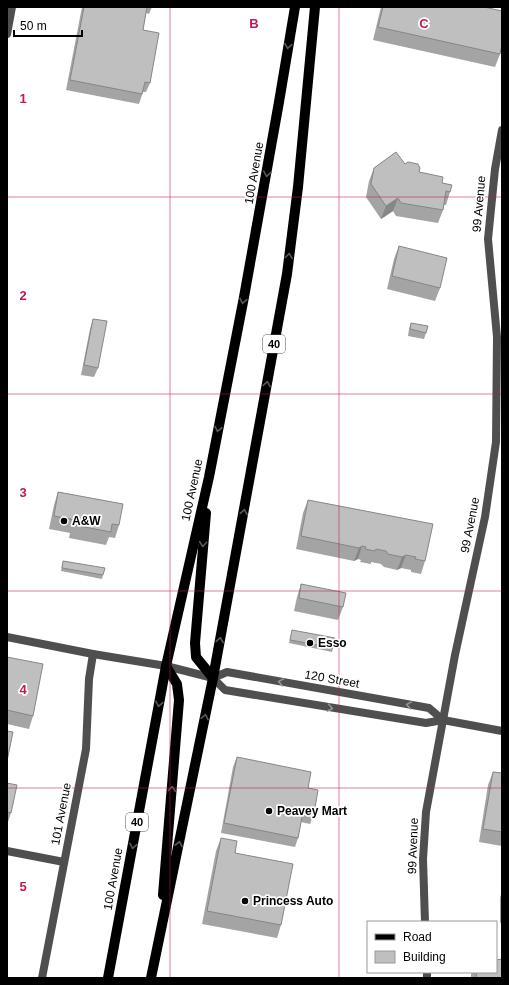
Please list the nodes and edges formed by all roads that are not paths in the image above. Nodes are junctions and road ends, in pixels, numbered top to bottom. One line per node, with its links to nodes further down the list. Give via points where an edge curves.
1 (12, 7): 4 (street)
2 (295, 7): 7 (main road, 100 Avenue / 40, one-way to 7, via 262,201)
3 (315, 7): 11 (main road, 40, one-way to 3, via 286,274 298,187)
4 (7, 34)
5 (502, 130): 6 (street, 99 Avenue, via 488,239)
6 (500, 337): 12 (street, 99 Avenue, via 496,442 485,517)
7 (209, 477): 10 (main road, 100 Avenue / 40); 11 (main road, one-way to 11, via 195,643 196,657)
8 (7, 637): 9 (street, 120 Street)
9 (93, 654): 10 (street, 120 Street); 15 (street, 101 Avenue, via 89,679 86,749)
10 (166, 666): 11 (street, 120 Street); 17 (main road, one-way to 10, via 179,700 178,684); 19 (main road, 100 Avenue / 40, one-way to 19)
11 (214, 678): 12 (street, 120 Street, one-way to 12, via 225,690 426,723); 12 (street, 120 Street, one-way to 11, via 429,708 227,672); 17 (main road, 40, one-way to 11)
12 (443, 720): 13 (street, 120 Street); 16 (street, 99 Avenue, via 426,812 423,859)
13 (502, 731)
14 (7, 851): 15 (street)
15 (64, 862): 18 (street, 101 Avenue)
16 (425, 921)
17 (159, 939): 20 (main road, 40)
18 (42, 978)
19 (108, 978)
20 (152, 978)

